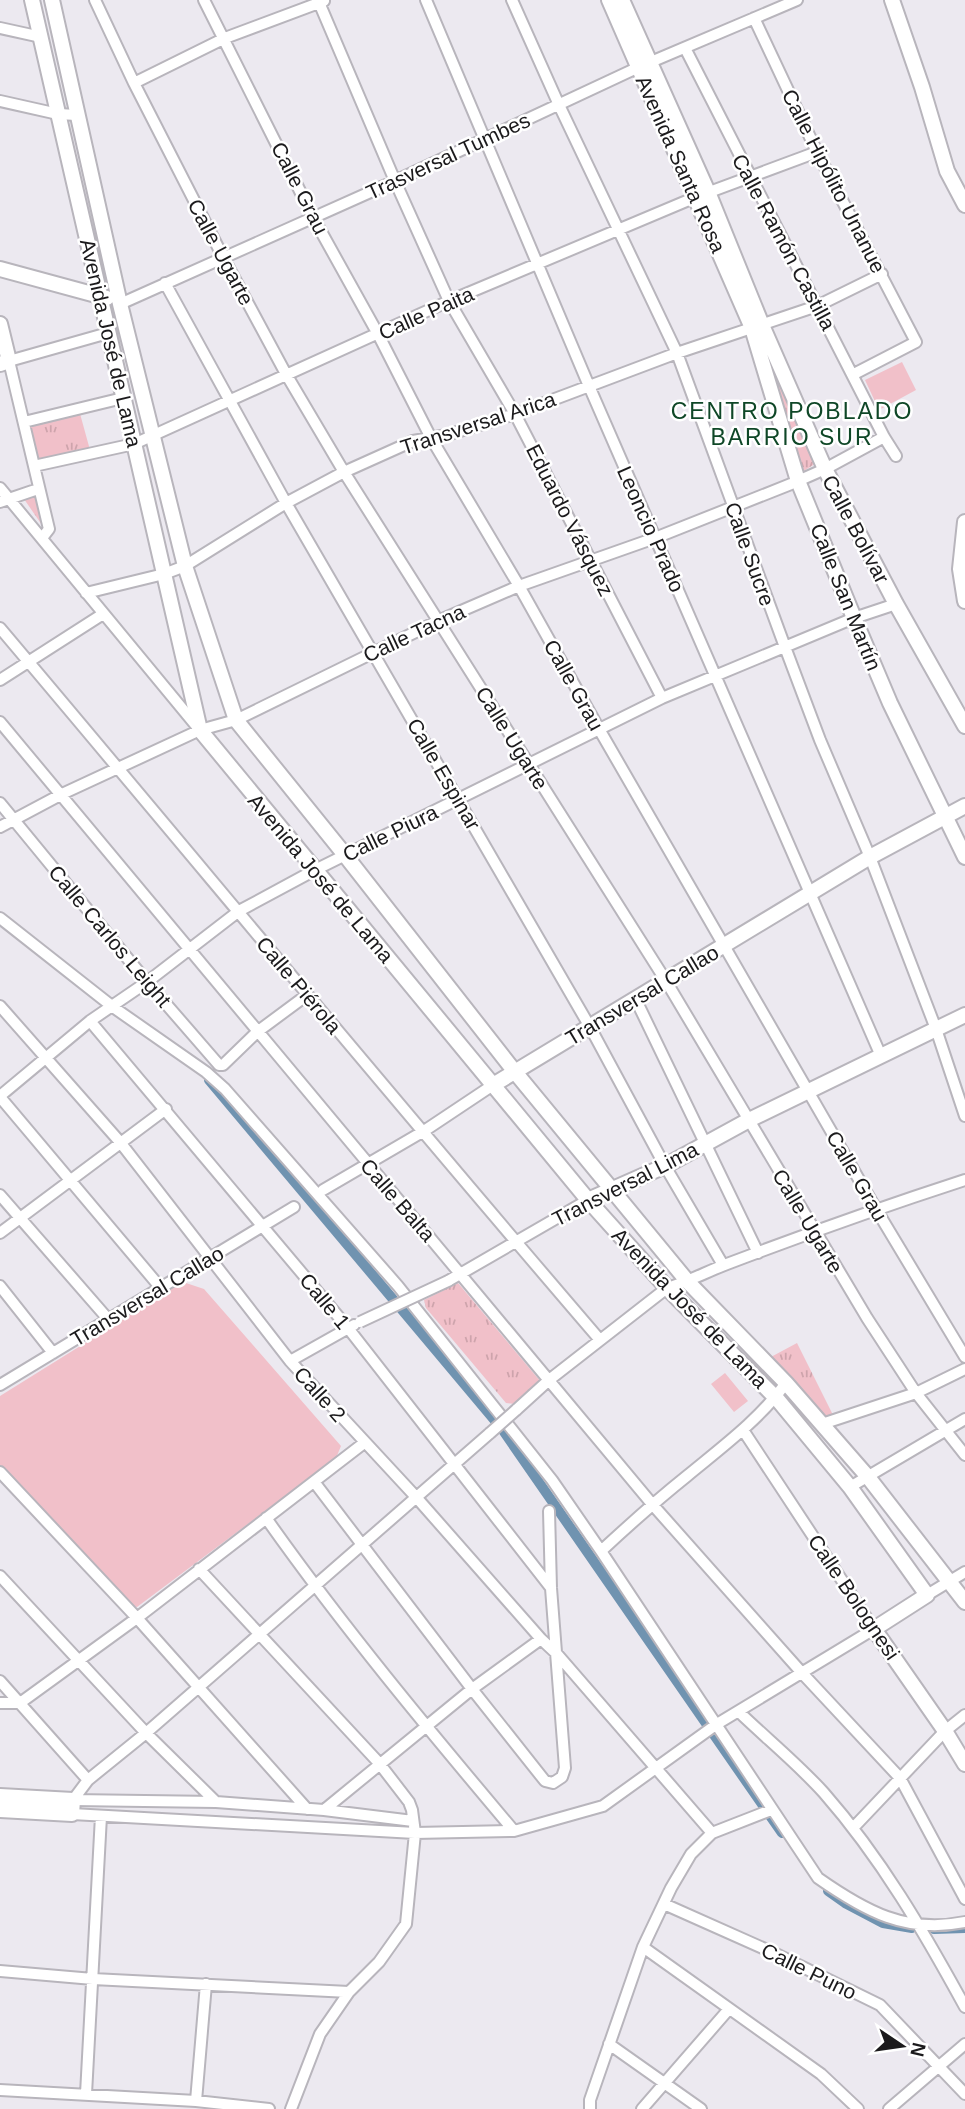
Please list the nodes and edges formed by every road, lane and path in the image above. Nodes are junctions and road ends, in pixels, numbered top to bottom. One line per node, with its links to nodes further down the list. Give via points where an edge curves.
1 (32, 0): 14 (main road, Avenida José de Lama)
2 (52, 0): 22 (main road, Avenida José de Lama)
3 (96, 0): 18 (street, Calle Ugarte)
4 (204, 0): 15 (street, Calle Grau)
5 (426, 0): 23 (street, Leoncio Prado)
6 (512, 0): 20 (street, Calle Sucre)
7 (609, 0): 17 (main road, Avenida Santa Rosa)
8 (622, 0): 17 (main road, Avenida Santa Rosa)
9 (797, 0): 12 (street, Trasversal Tumbes)
10 (892, 0): 28 (main road, via 947,171)
11 (321, 1): 15 (street); 26 (street, Eduardo Vásquez)
12 (754, 18): 16 (street, Trasversal Tumbes); 24 (street, Calle Hipólito Unanue)
13 (0, 28): 14 (street)
14 (41, 37): 21 (main road, Avenida José de Lama)
15 (225, 38): 18 (street); 29 (street, Calle Grau)
16 (685, 48): 17 (street, Trasversal Tumbes); 25 (street, Calle Ramón Castilla)
17 (644, 65): 20 (street, Trasversal Tumbes); 27 (main road, Avenida Santa Rosa)
18 (134, 83): 31 (street, Calle Ugarte)
19 (0, 101): 21 (street)
20 (559, 105): 23 (street, Trasversal Tumbes); 30 (street, Calle Sucre)
21 (58, 114): 22 (street); 36 (main road, Avenida José de Lama)
22 (76, 115): 38 (main road, Avenida José de Lama)
23 (484, 139): 26 (street, Trasversal Tumbes); 32 (street, Leoncio Prado)
24 (817, 152): 25 (street, Calle Paita); 34 (street, Calle Hipólito Unanue)
25 (750, 178): 27 (street, Calle Paita); 39 (street, Calle Ramón Castilla)
26 (395, 181): 29 (street, Trasversal Tumbes); 37 (street, Eduardo Vásquez)
27 (702, 195): 30 (street, Calle Paita); 41 (main road, Avenida Santa Rosa)
28 (965, 205)
29 (313, 217): 31 (street, Trasversal Tumbes); 43 (street, Calle Grau)
30 (619, 229): 32 (street, Calle Paita); 44 (street, Calle Sucre)
31 (223, 257): 35 (street, Trasversal Tumbes); 46 (street, Calle Ugarte)
32 (538, 265): 37 (street, Calle Paita); 48 (street, Leoncio Prado)
33 (0, 269): 36 (main road)
34 (882, 274): 39 (street, Transversal Arica); 47 (street, Calle Hipólito Unanue, via 916,342)
35 (165, 283): 38 (street, Trasversal Tumbes); 50 (street, Calle Espinar)
36 (100, 296): 38 (main road); 42 (main road, Avenida José de Lama)
37 (450, 301): 43 (street, Calle Paita); 51 (street, Eduardo Vásquez)
38 (120, 304): 53 (main road, Avenida José de Lama)
39 (817, 306): 41 (street, Transversal Arica); 47 (street, Calle Ramón Castilla)
40 (0, 324): 45 (main road)
41 (757, 326): 44 (street, Transversal Arica); 59 (main road, Calle Bolívar); 61 (main road, Calle San Martín)
42 (108, 333): 45 (street); 49 (main road, Avenida José de Lama)
43 (378, 334): 46 (street, Calle Paita); 55 (street, Calle Grau)
44 (677, 353): 48 (street, Transversal Arica); 66 (street, Calle Sucre)
45 (4, 362): 52 (street)
46 (286, 374): 50 (street, Calle Paita); 60 (street, Calle Ugarte)
47 (854, 374): 54 (street, Calle Ramón Castilla)
48 (589, 386): 51 (street, Transversal Arica); 69 (street, Leoncio Prado)
49 (123, 398): 52 (street); 56 (main road, Avenida José de Lama)
50 (230, 400): 53 (street, Calle Paita); 65 (street, Calle Espinar)
51 (515, 414): 55 (street, Transversal Arica); 70 (street, Eduardo Vásquez)
52 (24, 422): 58 (street)
53 (154, 434): 56 (street, Calle Paita); 71 (main road, Avenida José de Lama)
54 (884, 436): 57 (street, Calle Ramón Castilla); 59 (street, Calle Tacna)
55 (431, 438): 60 (street, Transversal Arica, via 413,441); 73 (street, Calle Grau)
56 (134, 444): 58 (street, Calle Paita); 72 (main road, Avenida José de Lama)
57 (897, 456)
58 (34, 466): 63 (street)
59 (825, 470): 61 (street, Calle Tacna); 76 (main road, Calle Bolívar)
60 (344, 472): 65 (street, Transversal Arica); 79 (street, Calle Ugarte)
61 (798, 481): 66 (street, Calle Tacna); 78 (main road, Calle San Martín)
62 (0, 488): 64 (street)
63 (38, 489): 64 (street); 68 (street, via 49,529)
64 (4, 500): 68 (street)
65 (286, 503): 71 (street, Transversal Arica); 82 (street, Calle Espinar)
66 (732, 508): 69 (street, Calle Tacna); 81 (street, Calle Sucre)
67 (965, 522): 75 (main road, via 960,569)
68 (43, 537): 74 (street)
69 (655, 538): 70 (street, Calle Tacna); 84 (street, Leoncio Prado)
70 (591, 561): 73 (street, Calle Tacna); 86 (street, Eduardo Vásquez)
71 (185, 566): 72 (street, Transversal Arica); 87 (main road, Avenida José de Lama)
72 (164, 574): 74 (street, Transversal Arica); 91 (main road, Avenida José de Lama)
73 (519, 586): 79 (street, Calle Tacna); 90 (street, Calle Grau)
74 (86, 593): 77 (street)
75 (965, 601)
76 (896, 604): 78 (street, Calle Piura); 89 (main road, Calle Bolívar)
77 (103, 614): 83 (street); 91 (street)
78 (854, 618): 81 (street, Calle Piura); 98 (main road, Calle San Martín, via 890,703)
79 (438, 621): 82 (street, Calle Tacna); 92 (street, Calle Ugarte)
80 (0, 628): 83 (street, Calle Piérola)
81 (785, 647): 84 (street, Calle Piura); 102 (street, Calle Sucre)
82 (373, 652): 87 (street, Calle Tacna); 95 (street, Calle Espinar)
83 (29, 662): 85 (street); 93 (street, Calle Piérola)
84 (715, 676): 86 (street, Calle Piura); 105 (street, Leoncio Prado)
85 (0, 680)
86 (662, 698): 90 (street, Calle Piura)
87 (236, 720): 91 (street, Calle Tacna); 101 (main road, Avenida José de Lama)
88 (0, 722): 94 (street, Calle Balta)
89 (965, 726)
90 (599, 729): 92 (street, Calle Piura); 108 (street, Calle Grau)
91 (200, 730): 93 (street, Calle Tacna); 104 (main road, Avenida José de Lama)
92 (528, 765): 95 (street, Calle Piura); 110 (street, Calle Ugarte)
93 (118, 768): 94 (street, Calle Tacna); 106 (street, Calle Piérola)
94 (62, 794): 99 (street, Calle Tacna); 109 (street, Calle Balta)
95 (459, 800): 101 (street, Calle Piura); 118 (street, Calle Espinar)
96 (0, 803): 99 (street, Calle Carlos Leight)
97 (965, 806): 98 (main road, Transversal Callao)
98 (947, 816): 102 (main road, Transversal Callao); 103 (main road, Calle San Martín)
99 (14, 819): 100 (street, Calle Tacna); 111 (street, Calle Carlos Leight)
100 (0, 827)
101 (345, 855): 104 (street, Calle Piura); 123 (main road, Avenida José de Lama)
102 (870, 857): 105 (main road, Transversal Callao); 119 (street, Calle Sucre)
103 (965, 857)
104 (314, 870): 106 (street, Calle Piura); 124 (main road, Avenida José de Lama)
105 (811, 893): 108 (main road, Transversal Callao); 121 (street, Leoncio Prado)
106 (239, 911): 109 (street, Calle Piura); 112 (street, Calle Piérola)
107 (0, 918): 115 (street)
108 (724, 946): 110 (main road, Transversal Callao); 125 (street, Calle Grau)
109 (188, 949): 111 (street, Calle Piura); 120 (street, Calle Balta)
110 (666, 981): 113 (main road, Transversal Callao); 129 (street, Calle Ugarte)
111 (147, 982): 115 (street, Calle Piura); 120 (street, Calle Carlos Leight, via 216,1063 223,1065)
112 (307, 995): 120 (street); 130 (street, Calle Piérola)
113 (636, 1000): 118 (main road, Transversal Callao); 132 (street)
114 (0, 1006): 122 (street, Calle 2)
115 (113, 1007): 117 (street, Calle Piura); 184 (street, via 206,1072 235,1100 398,1286 552,1480)
116 (965, 1015): 119 (main road, Transversal Lima)
117 (90, 1021): 122 (street, Calle Piura); 127 (street, Calle 1)
118 (590, 1027): 123 (main road, Transversal Callao); 134 (street, Calle Espinar)
119 (936, 1029): 121 (main road, Transversal Lima); 128 (street, Calle Sucre)
120 (257, 1032): 133 (street, Calle Balta)
121 (881, 1056): 125 (main road, Transversal Lima)
122 (44, 1058): 126 (street, Calle Piura); 131 (street, Calle 2)
123 (515, 1072): 124 (main road, Transversal Callao); 138 (main road, Avenida José de Lama)
124 (493, 1085): 130 (street, Transversal Callao); 140 (main road, Avenida José de Lama)
125 (808, 1091): 129 (main road, Transversal Lima); 142 (street, Calle Grau)
126 (0, 1096): 135 (street)
127 (166, 1110): 131 (street); 144 (street, Calle 1)
128 (965, 1116)
129 (749, 1120): 132 (main road, Transversal Lima); 146 (street, Calle Ugarte)
130 (424, 1131): 133 (street, Transversal Callao); 147 (street, Calle Piérola)
131 (120, 1142): 135 (street); 149 (street, Calle 2)
132 (705, 1143): 134 (main road, Transversal Lima); 148 (street)
133 (367, 1164): 137 (street, Transversal Callao); 151 (street, Calle Balta)
134 (665, 1166): 138 (main road, Transversal Lima); 150 (street, Calle Espinar)
135 (69, 1180): 143 (street); 154 (street)
136 (965, 1180): 142 (street)
137 (323, 1189)
138 (613, 1189): 140 (main road, Transversal Lima); 152 (main road, Avenida José de Lama)
139 (0, 1195): 143 (street)
140 (588, 1200): 147 (street, Transversal Lima); 155 (main road, Avenida José de Lama)
141 (294, 1206): 144 (street, Transversal Callao)
142 (876, 1209): 146 (street); 160 (street, Calle Grau)
143 (19, 1217): 145 (street); 156 (street)
144 (262, 1225): 149 (street, Transversal Callao); 157 (street, Calle 1)
145 (0, 1233)
146 (814, 1233): 148 (street); 166 (street, Calle Ugarte)
147 (515, 1241): 151 (street, Transversal Lima); 158 (street, Calle Piérola)
148 (758, 1253): 150 (street)
149 (209, 1259): 154 (street, Transversal Callao); 161 (street, Calle 2)
150 (723, 1265): 152 (street)
151 (462, 1274): 157 (street, Transversal Lima, bridge); 163 (street, Calle Balta)
152 (688, 1282): 155 (street); 165 (main road, Avenida José de Lama)
153 (0, 1286): 159 (street)
154 (160, 1287): 156 (street, Transversal Callao)
155 (667, 1288): 158 (street); 167 (main road, Avenida José de Lama)
156 (108, 1319): 159 (street, Transversal Callao)
157 (348, 1328): 161 (street, Transversal Lima); 174 (street, Calle 1)
158 (600, 1340): 163 (street)
159 (53, 1353): 164 (street, Transversal Callao)
160 (965, 1357)
161 (290, 1361): 172 (street, Calle 2)
162 (965, 1370): 166 (street)
163 (549, 1380): 174 (street, bridge); 180 (street, Calle Balta)
164 (1, 1382)
165 (786, 1384): 167 (street); 169 (main road, Avenida José de Lama)
166 (916, 1392): 169 (street); 171 (street, Calle Ugarte)
167 (775, 1398): 170 (street); 178 (main road, Avenida José de Lama)
168 (965, 1419): 171 (street)
169 (822, 1424): 176 (main road, Avenida José de Lama)
170 (743, 1430): 180 (street); 194 (street, Calle Bolognesi)
171 (947, 1430): 173 (street, Calle Ugarte); 176 (street)
172 (364, 1443): 177 (street); 179 (street, Calle 2)
173 (965, 1455)
174 (456, 1464): 179 (street); 190 (street, Calle 1)
175 (0, 1472): 193 (street)
176 (868, 1477): 178 (street); 188 (main road, Avenida José de Lama)
177 (315, 1483): 182 (street); 183 (street)
178 (850, 1487): 191 (main road, Avenida José de Lama)
179 (416, 1497): 183 (street); 196 (street, Calle 2)
180 (652, 1504): 184 (street); 199 (street, Calle Balta)
181 (549, 1511): 190 (street)
182 (266, 1518): 185 (street); 189 (street)
183 (362, 1542): 189 (street); 202 (street)
184 (601, 1551): 207 (street)
185 (199, 1569): 193 (street); 195 (street)
186 (965, 1572): 188 (street)
187 (0, 1576): 198 (street)
188 (949, 1582): 191 (street); 192 (main road, Avenida José de Lama)
189 (315, 1587): 195 (street); 208 (street)
190 (551, 1588): 197 (street)
191 (927, 1595): 194 (main road)
192 (965, 1602)
193 (137, 1618): 198 (street); 201 (street)
194 (874, 1629): 199 (street); 209 (main road, Calle Bolognesi)
195 (259, 1635): 201 (street); 211 (street)
196 (541, 1639): 197 (street, Calle 2); 202 (street)
197 (557, 1654): 202 (street, via 565,1768 553,1783 545,1781); 213 (street, Calle 2)
198 (78, 1659): 204 (street); 210 (street)
199 (802, 1673): 205 (street); 214 (street, Calle Balta)
200 (0, 1681): 204 (street)
201 (200, 1687): 210 (street); 219 (street)
202 (472, 1689): 208 (street)
203 (0, 1703): 204 (street)
204 (20, 1703): 215 (street)
205 (739, 1712): 207 (street); 225 (street, via 822,1791)
206 (965, 1715): 209 (street)
207 (716, 1725): 213 (street); 222 (street)
208 (425, 1726): 211 (street); 226 (street)
209 (945, 1731): 212 (main road, Calle Bolognesi); 214 (street)
210 (146, 1734): 215 (street); 217 (street)
211 (379, 1763): 221 (street); 224 (street, via 409,1802)
212 (965, 1764)
213 (657, 1768): 226 (street, via 603,1806); 228 (street, Calle 2)
214 (900, 1778): 225 (street); 229 (street, Calle Balta)
215 (88, 1780): 218 (street)
216 (0, 1796): 218 (main road)
217 (216, 1802): 218 (street); 219 (street)
218 (73, 1807): 220 (main road); 223 (street)
219 (307, 1809): 221 (street)
220 (0, 1810)
221 (324, 1810): 224 (street)
222 (771, 1810): 228 (street); 232 (street, via 818,1878 880,1916)
223 (102, 1816): 227 (street); 235 (street)
224 (413, 1821): 227 (street)
225 (853, 1828): 232 (street)
226 (514, 1831): 227 (street)
227 (415, 1833): 237 (street, via 406,1924 379,1962)
228 (712, 1833): 230 (street, via 691,1854)
229 (965, 1899)
230 (664, 1904): 233 (street); 242 (street, Calle Puno, via 880,2005)
231 (965, 1922): 232 (street)
232 (921, 1926): 238 (street)
233 (643, 1947): 239 (street); 240 (street)
234 (0, 1971): 235 (street)
235 (93, 1979): 236 (street); 245 (street)
236 (206, 1984): 237 (street); 247 (street)
237 (349, 1992): 250 (street, via 320,2034)
238 (965, 2007)
239 (729, 2009): 243 (street); 254 (street, via 821,2074)
240 (609, 2044): 243 (street); 248 (street)
241 (965, 2044): 242 (street)
242 (938, 2066): 246 (street, Calle Puno); 255 (street)
243 (665, 2082): 252 (street); 253 (street)
244 (0, 2090): 245 (street)
245 (86, 2094): 247 (street)
246 (965, 2094)
247 (196, 2101): 249 (street)
248 (590, 2105): 251 (street)
249 (269, 2109)
250 (290, 2109)
251 (599, 2109)
252 (642, 2109)
253 (702, 2109)
254 (858, 2109)
255 (889, 2109)

